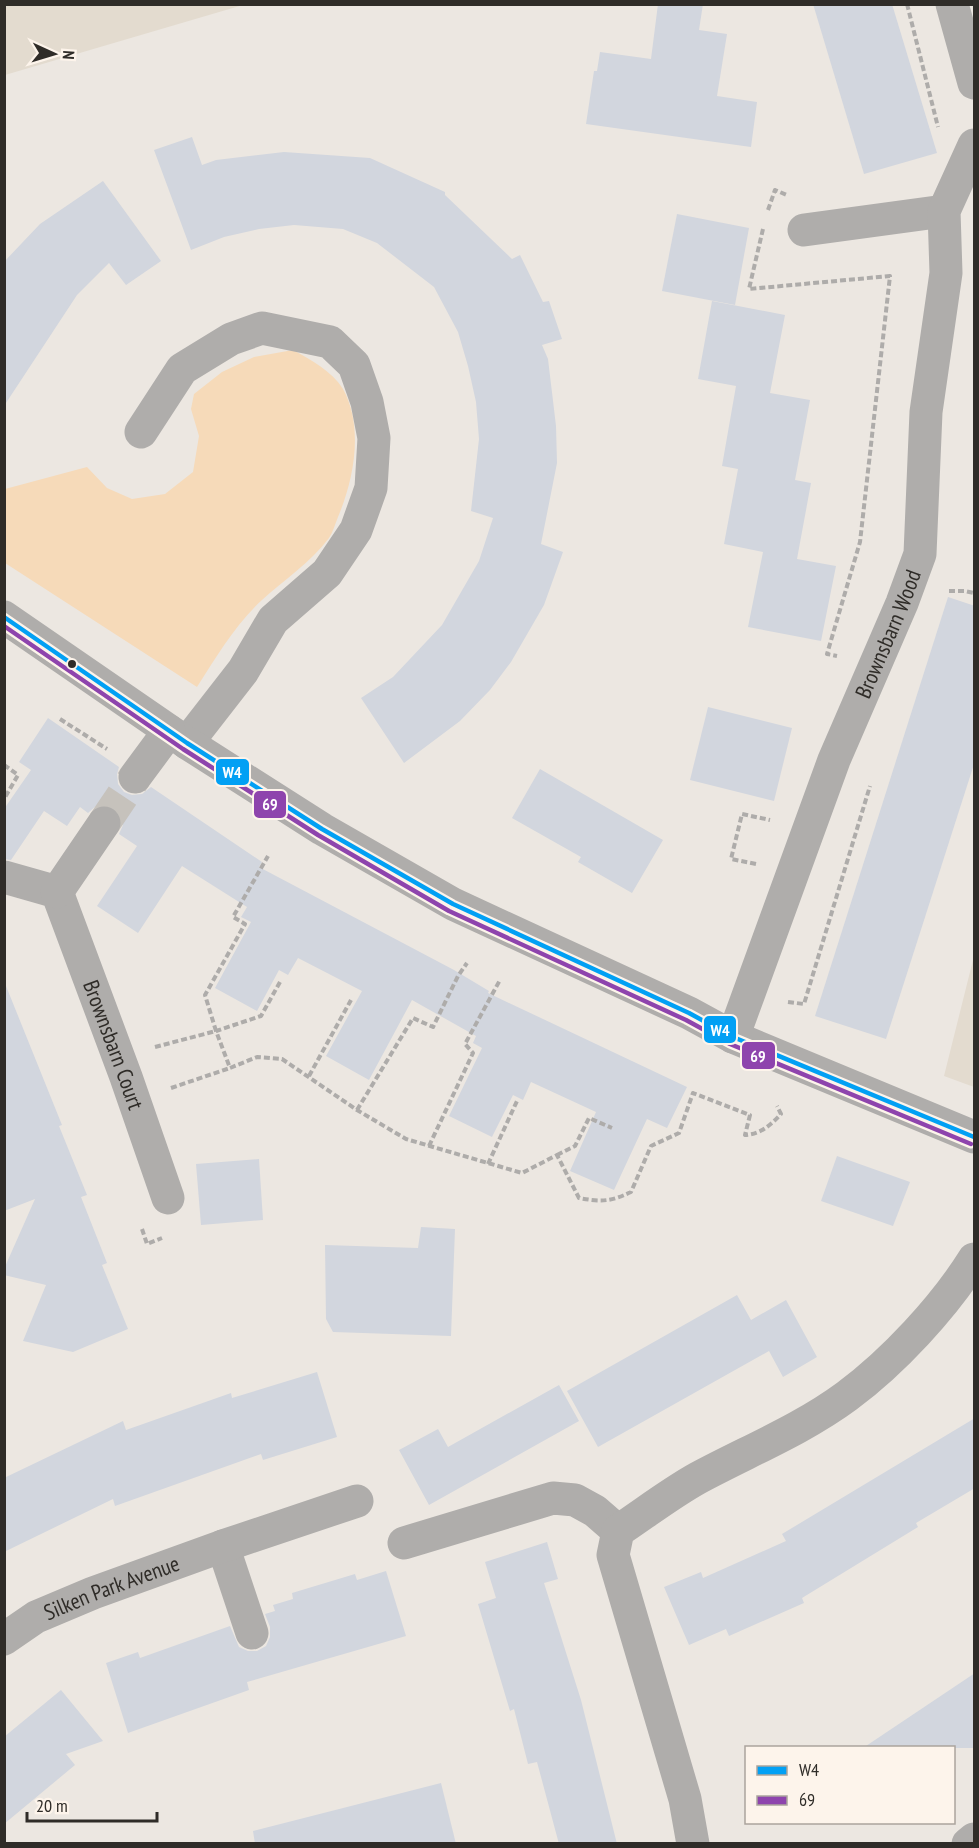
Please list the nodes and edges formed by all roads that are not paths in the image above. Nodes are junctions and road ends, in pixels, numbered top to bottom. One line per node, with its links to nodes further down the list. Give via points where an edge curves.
1 (952, 4): 2 (street)
2 (975, 83)
3 (975, 145): 4 (street, Brownsbarn Wood)
4 (944, 211): 5 (street); 13 (street, Brownsbarn Wood, via 946,273 926,412 920,554 834,760)
5 (804, 230)
6 (141, 432): 8 (street, via 182,369 231,339 262,328 330,342 354,364 374,438 371,488 356,530 327,573 273,620 243,671)
7 (4, 617): 8 (street)
8 (178, 737): 9 (street); 13 (street, via 322,829 453,904)
9 (135, 777)
10 (104, 824): 12 (street)
11 (4, 877): 12 (street)
12 (57, 892): 15 (street, Brownsbarn Court)
13 (733, 1037): 14 (street)
14 (975, 1137)
15 (168, 1198)
16 (975, 1259): 18 (street, via 960,1282 899,1350 847,1396 787,1433 697,1479)
17 (357, 1501): 20 (street, Silken Park Avenue)
18 (618, 1531): 19 (street, via 575,1500 553,1498); 24 (street, via 613,1555 685,1799)
19 (404, 1543)
20 (223, 1546): 21 (street); 22 (street, Silken Park Avenue, via 36,1617)
21 (252, 1633)
22 (4, 1639)
23 (975, 1839): 25 (street)
24 (693, 1844)
25 (968, 1844)

